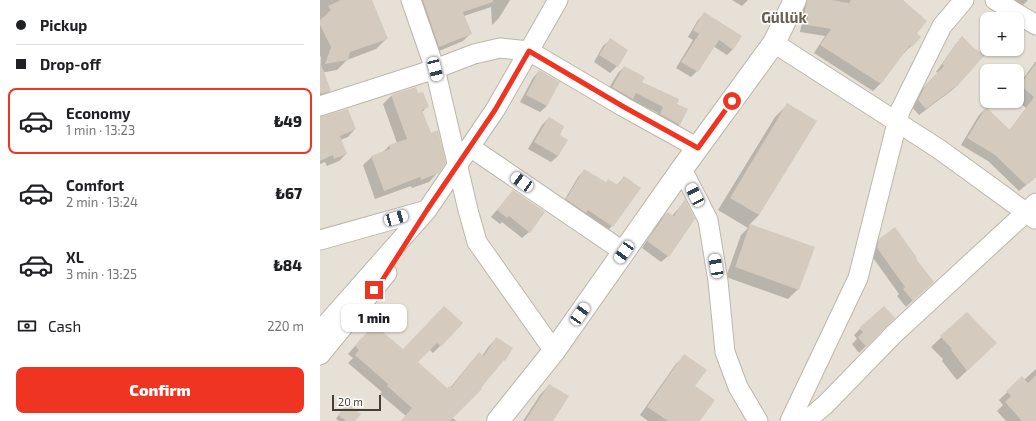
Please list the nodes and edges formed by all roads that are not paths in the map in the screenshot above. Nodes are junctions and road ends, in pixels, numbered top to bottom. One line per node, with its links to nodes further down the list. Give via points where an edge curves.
1 (412, 0): 9 (street)
2 (558, 0): 8 (street)
3 (795, 0): 7 (street)
4 (964, 0): 11 (street, via 942,26 900,111)
5 (995, 0): 6 (street)
6 (1036, 25)
7 (774, 43): 11 (street); 13 (street)
8 (529, 51): 9 (street, via 500,48 474,54); 12 (street); 13 (street)
9 (435, 69): 10 (street); 14 (street)
10 (320, 106)
11 (897, 123): 17 (street); 23 (street, via 858,278)
12 (470, 147): 14 (street); 19 (street)
13 (698, 148): 15 (street)
14 (458, 165): 16 (street); 21 (street, via 477,242)
15 (682, 170): 19 (street); 26 (street, via 708,220 718,281 725,352 738,387)
16 (427, 210): 18 (street); 20 (street); 22 (street, via 383,279)
17 (1033, 211): 24 (street, via 894,334)
18 (320, 240)
19 (624, 252): 21 (street)
20 (320, 331)
21 (554, 351): 25 (street)
22 (320, 354)
23 (801, 397): 24 (street); 27 (street)
24 (815, 418)
25 (498, 421)
26 (758, 421)
27 (790, 421)

